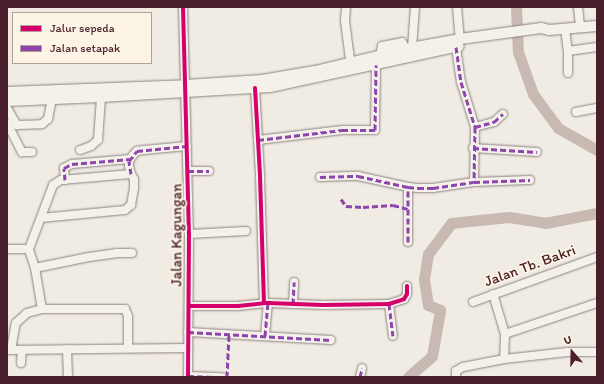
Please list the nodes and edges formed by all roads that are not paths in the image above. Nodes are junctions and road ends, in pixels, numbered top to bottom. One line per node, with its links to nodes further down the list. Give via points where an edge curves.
1 (183, 7): 17 (street, Jalan Kagungan)
2 (346, 7): 14 (street, via 345,21)
3 (415, 7): 11 (street)
4 (457, 7): 9 (street)
5 (578, 7): 7 (street)
6 (597, 26): 7 (main road)
7 (580, 27): 8 (main road)
8 (565, 28): 9 (main road, via 540,28 535,32); 12 (street)
9 (458, 43): 11 (main road); 13 (main road); 27 (street, via 462,82)
10 (597, 47): 12 (street)
11 (409, 49): 13 (main road)
12 (568, 51): 15 (street)
13 (378, 60): 14 (main road); 28 (street, via 375,130 342,130)
14 (351, 66): 16 (main road, via 299,81); 17 (main road)
15 (568, 73)
16 (255, 88): 17 (main road); 28 (street)
17 (186, 89): 19 (main road); 20 (main road); 29 (street, Jalan Kagungan)
18 (7, 92): 19 (main road)
19 (53, 95): 20 (main road); 21 (main road); 22 (street, via 48,119 42,124 17,125)
20 (101, 98): 31 (street, via 98,140)
21 (7, 101)
22 (7, 108)
23 (597, 108): 24 (street)
24 (576, 112)
25 (503, 114): 27 (street, via 494,122)
26 (7, 123): 32 (street, via 22,152)
27 (474, 127): 30 (street)
28 (258, 140): 56 (street)
29 (187, 146): 34 (street, via 137,151); 35 (street, Jalan Kagungan)
30 (473, 148): 33 (street); 41 (street)
31 (80, 150)
32 (32, 152)
33 (536, 152)
34 (130, 159): 37 (street); 39 (street, via 72,164 64,168)
35 (188, 171): 36 (street); 45 (street, Jalan Kagungan)
36 (209, 171)
37 (131, 174): 39 (street); 43 (street, via 134,188 131,205 125,210)
38 (320, 177): 42 (street, via 358,176)
39 (65, 180): 43 (street, via 53,185)
40 (530, 180): 41 (street)
41 (474, 182): 42 (street, via 433,188)
42 (408, 187): 46 (street)
43 (41, 218): 48 (street)
44 (246, 231): 45 (street)
45 (189, 234): 60 (street, Jalan Kagungan)
46 (408, 242)
47 (7, 249): 48 (street)
48 (29, 249): 51 (street)
49 (132, 253): 51 (street, via 96,256)
50 (597, 257): 54 (street, Jalan Tb. Bakri)
51 (35, 268): 61 (street)
52 (294, 282): 58 (street)
53 (407, 286): 59 (street, via 404,299)
54 (493, 294): 55 (street, Jalan Tb. Bakri); 63 (street)
55 (473, 302)
56 (266, 303): 58 (street); 60 (street); 64 (street)
57 (597, 303): 63 (street)
58 (293, 304): 59 (street)
59 (389, 304): 65 (street)
60 (189, 306): 62 (street, Jalan Kagungan)
61 (42, 309): 67 (street, via 125,309 128,316); 70 (street, via 26,313 16,323)
62 (188, 332): 64 (street); 68 (street, Jalan Kagungan)
63 (505, 334): 73 (street)
64 (266, 336): 66 (street)
65 (393, 336)
66 (331, 340)
67 (128, 348): 68 (street); 69 (street)
68 (187, 348): 76 (street, Jalan Kagungan)
69 (67, 349): 71 (street); 77 (street)
70 (9, 350): 71 (street)
71 (22, 350): 74 (street)
72 (597, 352): 73 (street, via 568,352)
73 (504, 359): 80 (street, via 463,368 456,371)
74 (21, 363)
75 (362, 368): 79 (street)
76 (188, 376): 78 (street)
77 (68, 377)
78 (222, 377)
79 (360, 377)
80 (456, 377)

